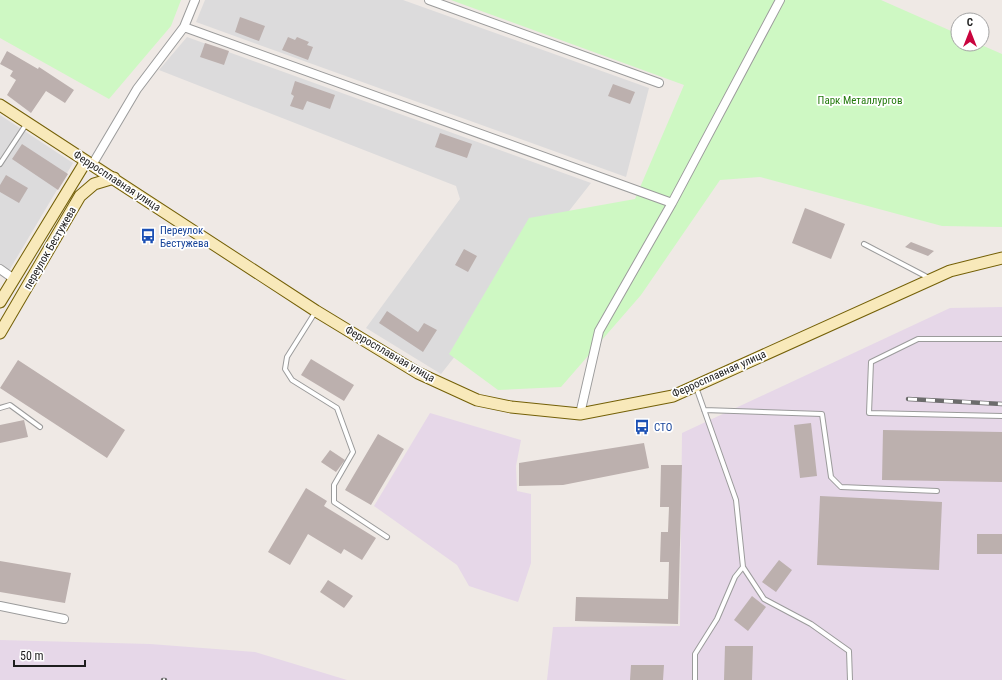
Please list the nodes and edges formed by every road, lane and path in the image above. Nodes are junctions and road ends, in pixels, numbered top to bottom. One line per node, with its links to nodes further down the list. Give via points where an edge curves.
1 (195, 0): 4 (street)
2 (429, 0): 5 (street)
3 (780, 0): 11 (street)
4 (184, 27): 8 (street, via 137,89); 11 (street)
5 (659, 83)
6 (0, 105): 7 (main road, Ферросплавная улица)
7 (27, 123): 8 (main road, Ферросплавная улица); 9 (lane)
8 (89, 163): 10 (main road, Ферросплавная улица); 15 (main road, переулок Бестужева)
9 (0, 164)
10 (114, 178): 18 (main road, Ферросплавная улица); 19 (main road, переулок Бестужева, via 94,184 80,196)
11 (672, 203): 24 (street, via 599,331)
12 (864, 244): 16 (lane)
13 (1002, 258): 16 (main road, Ферросплавная улица, via 950,271)
14 (0, 269): 15 (street)
15 (14, 278): 17 (main road, переулок Бестужева)
16 (931, 279): 21 (main road, Ферросплавная улица)
17 (0, 302)
18 (316, 311): 24 (main road, Ферросплавная улица, via 418,373 477,400 511,407); 28 (lane, via 287,357 285,369 292,380 337,408 353,452 334,485 334,502)
19 (0, 333)
20 (1002, 338): 25 (lane, via 918,338 871,362 869,413)
21 (695, 386): 23 (lane); 24 (main road, Ферросплавная улица, via 672,396)
22 (0, 408): 26 (lane, via 10,405)
23 (704, 410): 27 (lane, via 822,414 831,477 841,487); 29 (lane, via 736,500)
24 (580, 414)
25 (1002, 416)
26 (40, 427)
27 (937, 491)
28 (387, 537)
29 (743, 567): 32 (lane, via 735,577 717,619 695,654); 33 (lane, via 764,599 811,624 848,651)
30 (0, 606): 31 (street)
31 (64, 619)
32 (695, 680)
33 (850, 680)

